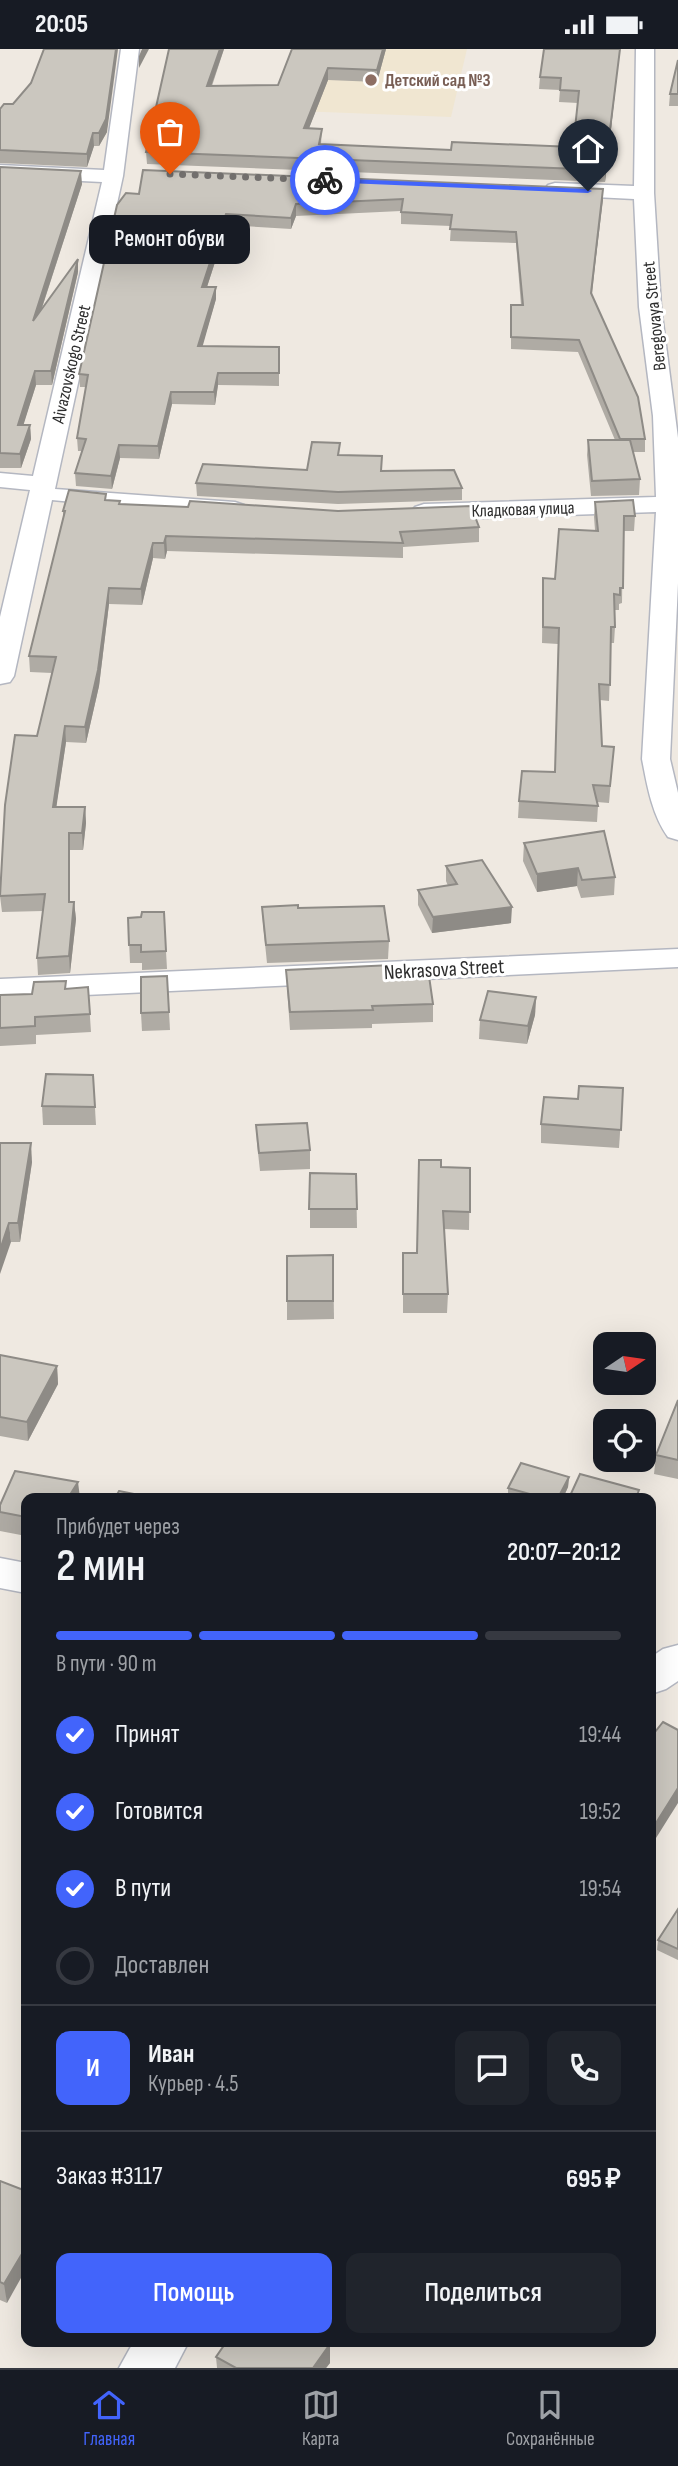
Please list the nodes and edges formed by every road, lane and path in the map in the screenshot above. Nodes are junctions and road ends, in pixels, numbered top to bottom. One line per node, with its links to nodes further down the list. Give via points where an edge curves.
1 (130, 49): 4 (street, Aivazovskogo Street)
2 (645, 49): 6 (street, Beregovaya Street)
3 (0, 171): 4 (street)
4 (119, 174): 8 (street, Aivazovskogo Street)
5 (532, 188): 6 (street)
6 (644, 193): 9 (street, Beregovaya Street, via 650,307 666,416)
7 (0, 480): 8 (street)
8 (43, 489): 10 (street); 12 (street, Aivazovskogo Street)
9 (669, 504): 11 (street, Кладковая улица); 13 (street, Beregovaya Street, via 656,759)
10 (265, 512)
11 (404, 513)
12 (0, 676)
13 (678, 831)
14 (678, 958): 15 (street, Nekrasova Street)
15 (0, 989)
16 (0, 1573): 17 (street)
17 (21, 1577)
18 (678, 1660): 19 (street)
19 (656, 1675)
20 (160, 2347): 21 (street)
21 (145, 2368)

